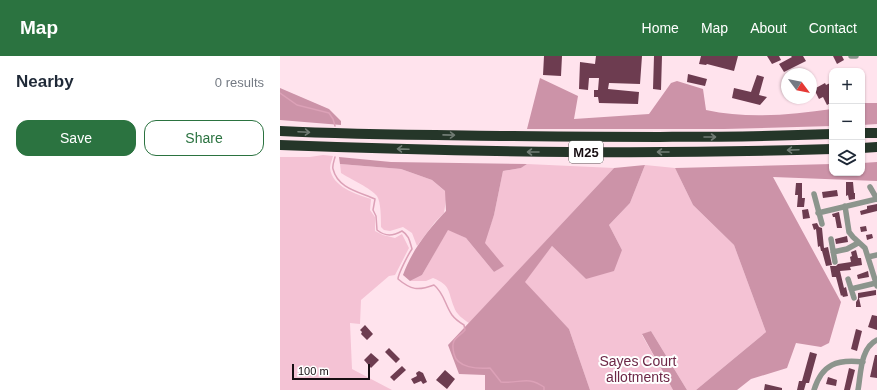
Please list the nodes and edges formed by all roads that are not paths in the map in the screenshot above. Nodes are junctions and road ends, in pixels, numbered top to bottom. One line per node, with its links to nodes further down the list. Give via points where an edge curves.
1 (851, 56): 2 (street)
2 (856, 56)
3 (280, 131): 6 (highway, M25, one-way to 6, via 327,134 671,138)
4 (865, 133): 5 (highway)
5 (877, 133)
6 (829, 134)
7 (280, 145): 10 (highway, M25, one-way to 7, via 508,152)
8 (877, 147): 9 (highway)
9 (865, 148)
10 (829, 149)
11 (870, 187): 13 (street)
12 (814, 194): 15 (street)
13 (877, 199): 14 (street)
14 (845, 206): 15 (street); 18 (street, via 849,232)
15 (818, 213): 16 (street)
16 (822, 224)
17 (831, 239): 19 (street)
18 (858, 242): 19 (street, via 848,249); 21 (street, via 865,248)
19 (833, 252): 22 (street)
20 (877, 256): 21 (street)
21 (868, 257): 24 (street)
22 (835, 262)
23 (848, 279): 25 (street)
24 (877, 285): 25 (street)
25 (851, 290): 26 (street)
26 (854, 298)
27 (877, 340): 28 (street, via 868,347)
28 (863, 362): 29 (street, via 836,362 820,375); 30 (street)
29 (814, 390)
30 (858, 390)

